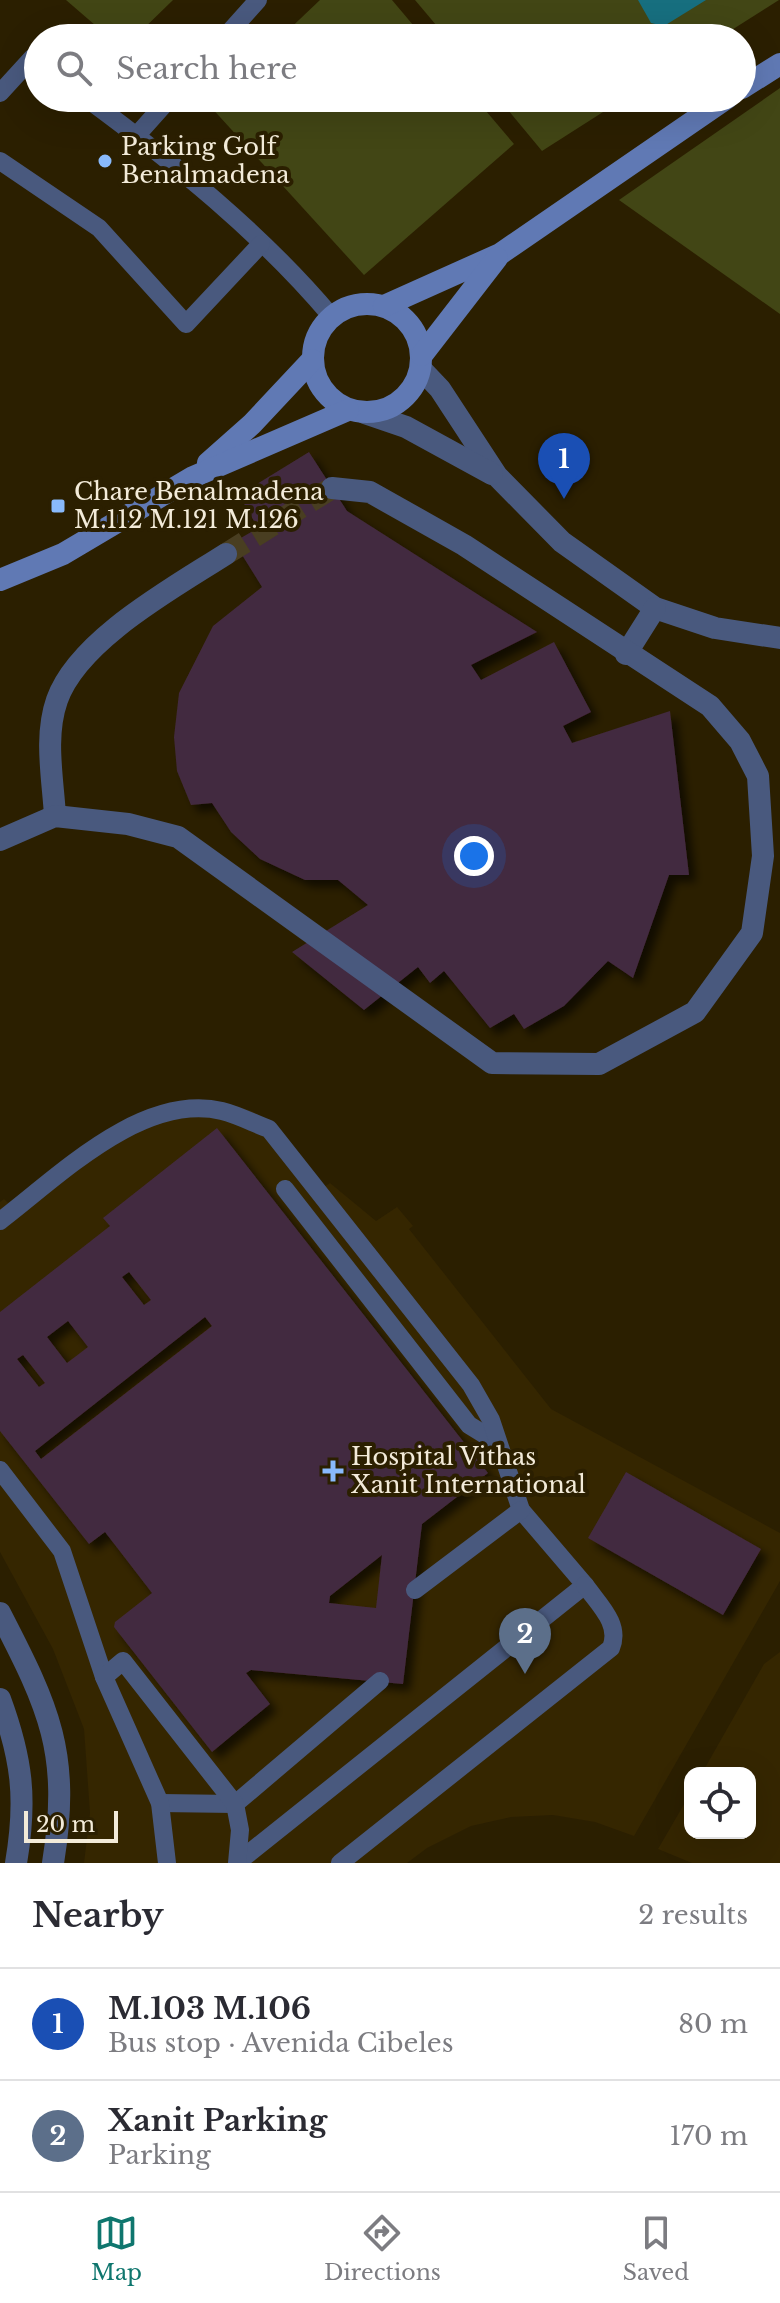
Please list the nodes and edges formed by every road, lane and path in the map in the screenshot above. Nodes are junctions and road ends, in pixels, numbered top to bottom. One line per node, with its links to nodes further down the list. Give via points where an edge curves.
1 (258, 0): 2 (lane)
2 (237, 24)
3 (780, 64): 5 (main road)
4 (24, 67): 6 (lane)
5 (756, 79)
6 (0, 93)
7 (105, 112): 10 (lane)
8 (158, 112): 10 (lane)
9 (707, 112): 13 (main road)
10 (137, 135): 12 (lane)
11 (0, 161): 12 (lane, via 99,228 186,324)
12 (261, 244): 15 (lane)
13 (500, 254): 14 (main road); 17 (main road)
14 (384, 306): 15 (main road, via 366,303); 17 (main road, via 417,334)
15 (331, 316): 16 (main road, via 314,344)
16 (312, 360): 18 (main road, via 322,390); 20 (main road)
17 (422, 362): 18 (main road, via 410,392 390,408); 19 (street)
18 (356, 412): 19 (street, via 406,427); 20 (main road)
19 (497, 476): 24 (street, via 562,542)
20 (193, 477): 23 (main road, via 63,554)
21 (332, 488): 26 (street, via 370,492)
22 (226, 554): 27 (street, via 91,647 57,699 50,738)
23 (0, 580)
24 (655, 608): 25 (street, via 715,628); 26 (street)
25 (780, 638)
26 (626, 654): 27 (street, via 710,706 740,741 758,776 763,856 752,933 695,1012 599,1064 492,1063 178,837 128,824)
27 (55, 816): 28 (street)
28 (0, 840)
29 (285, 1189): 31 (lane, via 469,1425)
30 (0, 1221): 31 (lane, via 117,1132 167,1112 220,1111 269,1129 471,1385 491,1420)
31 (495, 1441): 33 (lane)
32 (0, 1470): 37 (lane, via 62,1551)
33 (521, 1510): 34 (lane); 35 (lane)
34 (585, 1585): 42 (lane); 46 (lane, via 613,1625 611,1648)
35 (415, 1590)
36 (0, 1613): 44 (street, via 51,1723 61,1781)
37 (104, 1677): 40 (lane); 41 (lane, via 123,1661)
38 (380, 1681): 41 (lane)
39 (0, 1699): 43 (street, via 24,1786)
40 (160, 1803): 41 (lane); 45 (lane)
41 (235, 1804): 42 (lane)
42 (238, 1862)
43 (16, 1863)
44 (53, 1863)
45 (167, 1863)
46 (340, 1863)

